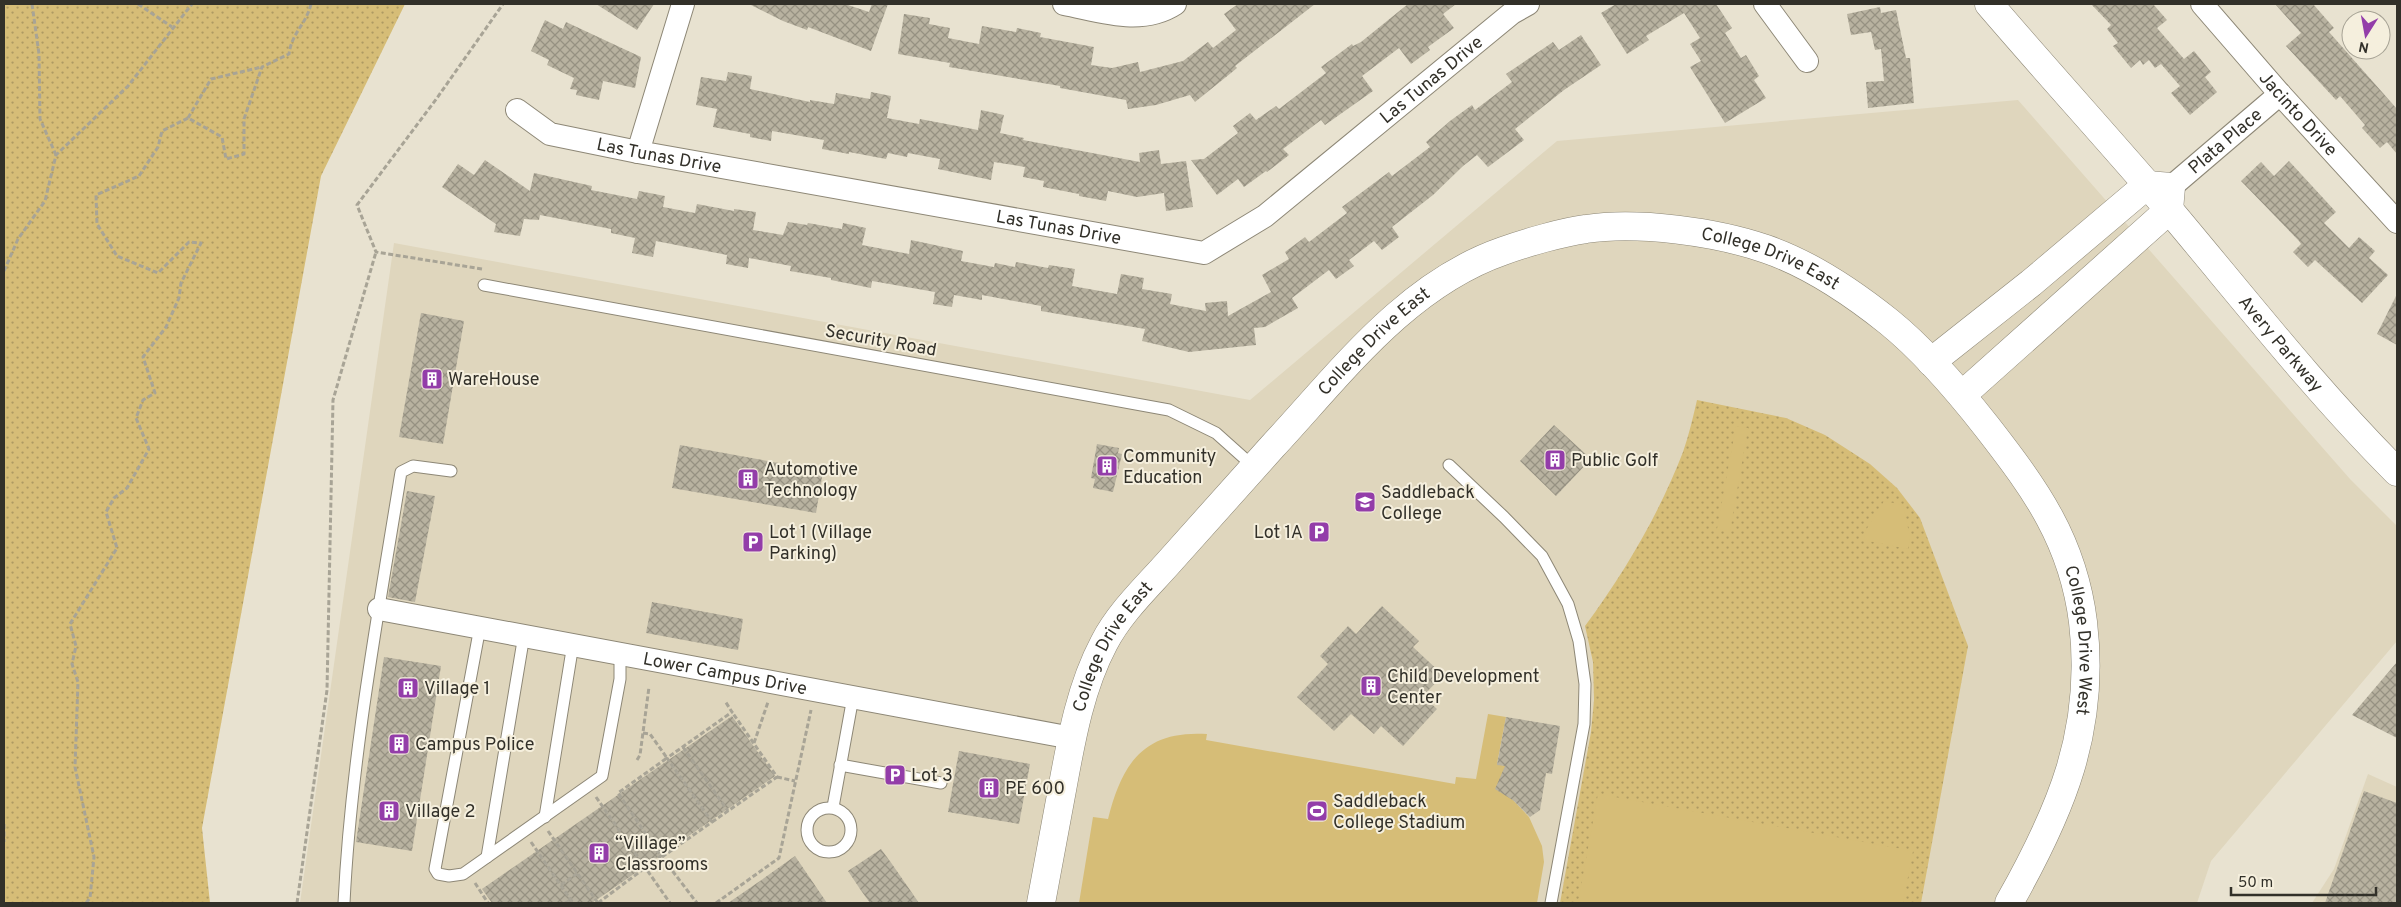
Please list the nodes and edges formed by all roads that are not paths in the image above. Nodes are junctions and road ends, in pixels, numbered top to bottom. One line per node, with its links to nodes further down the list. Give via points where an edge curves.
1 (683, 4): 11 (street)
2 (1064, 4): 3 (street, via 1136,17 1151,16)
3 (1175, 4)
4 (1528, 4): 11 (street, Las Tunas Drive, via 1512,13 1265,216 1204,254)
5 (1765, 4): 8 (street)
6 (1989, 4): 12 (street, Avery Parkway)
7 (2202, 4): 9 (street, Jacinto Drive)
8 (1808, 61)
9 (2280, 94): 12 (street, Plata Place); 13 (street, Jacinto Drive)
10 (517, 110): 11 (street, Las Tunas Drive, via 550,134)
11 (638, 152)
12 (2162, 194): 15 (street, via 2031,282); 16 (street); 20 (street, Avery Parkway, via 2294,359)
13 (2397, 222)
14 (484, 285): 18 (lane, Security Road, via 1169,410 1216,433)
15 (1931, 362): 16 (street, College Drive East); 18 (street, College Drive East, via 1891,324 1852,296 1812,271 1768,250 1657,227 1587,228 1501,251 1445,278 1394,316)
16 (1962, 395): 36 (street, College Drive West, via 2044,504 2072,569 2083,623 2086,683 2073,765 2038,851)
17 (1449, 465): 35 (lane, via 1542,556 1568,604 1579,641 1585,684 1584,724)
18 (1254, 468): 27 (street, College Drive East, via 1110,632 1095,662)
19 (452, 471): 21 (lane, via 412,466 401,472)
20 (2397, 472)
21 (379, 609): 22 (street, Lower Campus Drive); 33 (lane, via 354,772)
22 (480, 627): 23 (street, Lower Campus Drive); 32 (lane, via 435,869 438,874 449,876 463,874)
23 (524, 635): 24 (street, Lower Campus Drive); 32 (lane)
24 (573, 644): 25 (street, Lower Campus Drive); 31 (lane)
25 (620, 653): 26 (street, Lower Campus Drive); 31 (lane, via 620,679 602,776)
26 (853, 697): 27 (street, Lower Campus Drive); 28 (lane)
27 (1072, 738): 34 (street, College Drive East)
28 (840, 765): 29 (lane); 30 (lane)
29 (941, 783)
30 (833, 807)
31 (545, 817): 32 (lane)
32 (487, 857)
33 (344, 903)
34 (1042, 903)
35 (1551, 903)
36 (2008, 903)

